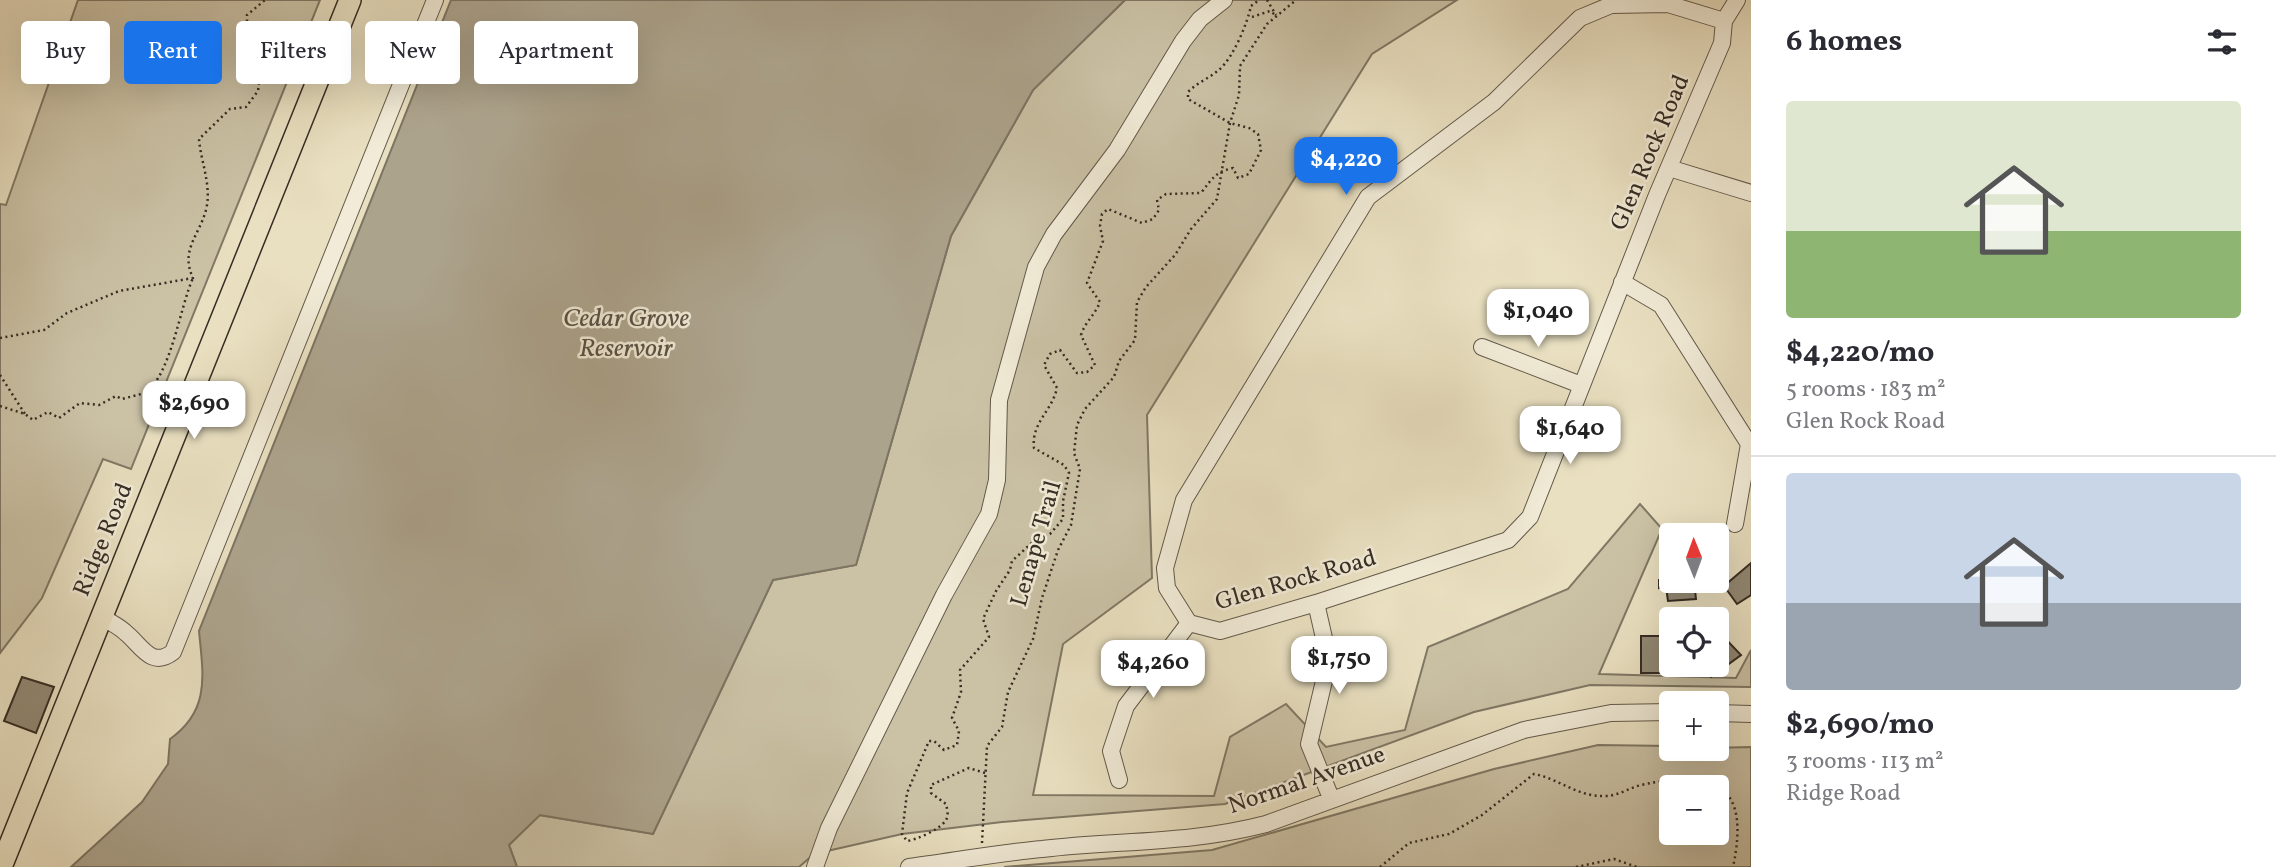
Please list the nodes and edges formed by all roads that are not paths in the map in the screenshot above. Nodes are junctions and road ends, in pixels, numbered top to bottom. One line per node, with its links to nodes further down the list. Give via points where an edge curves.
1 (350, 0): 13 (main road, Ridge Road)
2 (435, 0): 13 (street, via 173,652 160,658 150,656)
3 (1224, 0): 21 (street, via 1191,29 1094,186 1054,234 1036,267 999,400 998,480 989,514 829,828)
4 (1737, 0): 5 (street, Glen Rock Road)
5 (1724, 21): 6 (street, Glen Rock Road, via 1722,43); 14 (street, Glen Rock Road, via 1668,4 1611,5 1580,18 1494,102 1368,197 1184,500 1165,568 1167,589)
6 (1669, 169): 7 (street); 8 (street, Glen Rock Road)
7 (1751, 193)
8 (1622, 282): 10 (street, Glen Rock Road); 11 (street, via 1661,305 1749,444)
9 (1482, 347): 10 (street)
10 (1581, 385): 12 (street, Glen Rock Road, via 1530,517 1508,540)
11 (1735, 524)
12 (1316, 603): 14 (street, Glen Rock Road, via 1220,631); 19 (street, via 1329,660 1309,744)
13 (102, 616): 20 (main road, Ridge Road)
14 (1189, 623): 18 (street, via 1126,706 1111,751)
15 (1659, 712): 19 (street, Normal Avenue, via 1611,713 1524,730)
16 (1729, 713): 17 (street)
17 (1751, 714)
18 (1119, 780)
19 (1331, 797): 22 (street, Normal Avenue, via 1266,824 1188,840 1044,848)
20 (1, 867)
21 (815, 867)
22 (909, 867)

